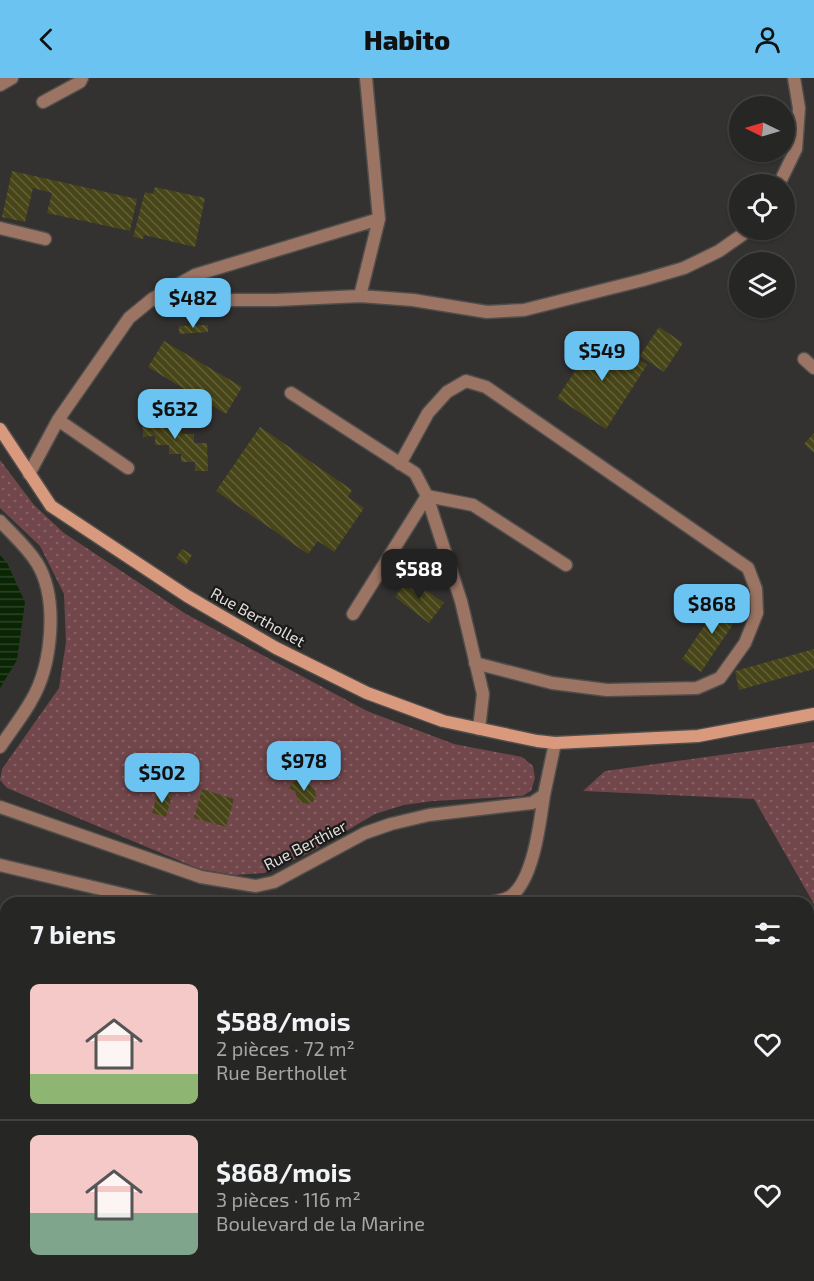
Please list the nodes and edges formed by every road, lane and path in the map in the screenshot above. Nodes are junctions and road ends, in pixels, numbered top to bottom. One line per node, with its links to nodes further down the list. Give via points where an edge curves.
1 (12, 78): 5 (lane)
2 (82, 78): 6 (lane)
3 (366, 78): 8 (lane)
4 (794, 78): 7 (lane, via 799,108 795,149)
5 (0, 85)
6 (43, 102)
7 (784, 174)
8 (379, 219): 12 (lane); 13 (lane, via 195,275)
9 (0, 228): 10 (lane)
10 (45, 239)
11 (735, 240): 12 (lane, via 684,268 524,310 487,312)
12 (360, 296): 13 (lane)
13 (151, 300): 17 (lane, via 129,318)
14 (804, 359): 15 (lane)
15 (814, 368)
16 (291, 393): 19 (lane)
17 (58, 420): 20 (lane); 21 (lane)
18 (0, 429): 21 (main road, Rue Berthollet)
19 (400, 464): 22 (lane, via 415,473); 26 (lane, via 428,413 447,392 466,381 486,387 748,568 756,589 757,612 745,643 720,678 697,688 608,690 552,683)
20 (128, 468)
21 (29, 474): 28 (main road, Rue Berthollet, via 51,506 187,596 276,648 367,693 443,721)
22 (427, 496): 24 (lane, via 473,505); 25 (lane); 26 (lane, via 461,601)
23 (0, 521): 30 (lane, via 39,565 50,609 49,644 42,677 32,700)
24 (566, 565)
25 (353, 614)
26 (476, 663): 28 (lane, via 483,694)
27 (814, 714): 29 (main road, Rue Berthollet, via 698,736)
28 (479, 729): 29 (main road, Rue Berthollet)
29 (555, 743): 31 (lane)
30 (0, 747)
31 (544, 795): 32 (lane, Rue Berthier, via 532,803 429,815 392,824 365,833 274,882 256,886 201,878); 35 (lane, via 537,842 526,876)
32 (0, 807)
33 (0, 865): 34 (lane)
34 (135, 897)
35 (508, 897)

